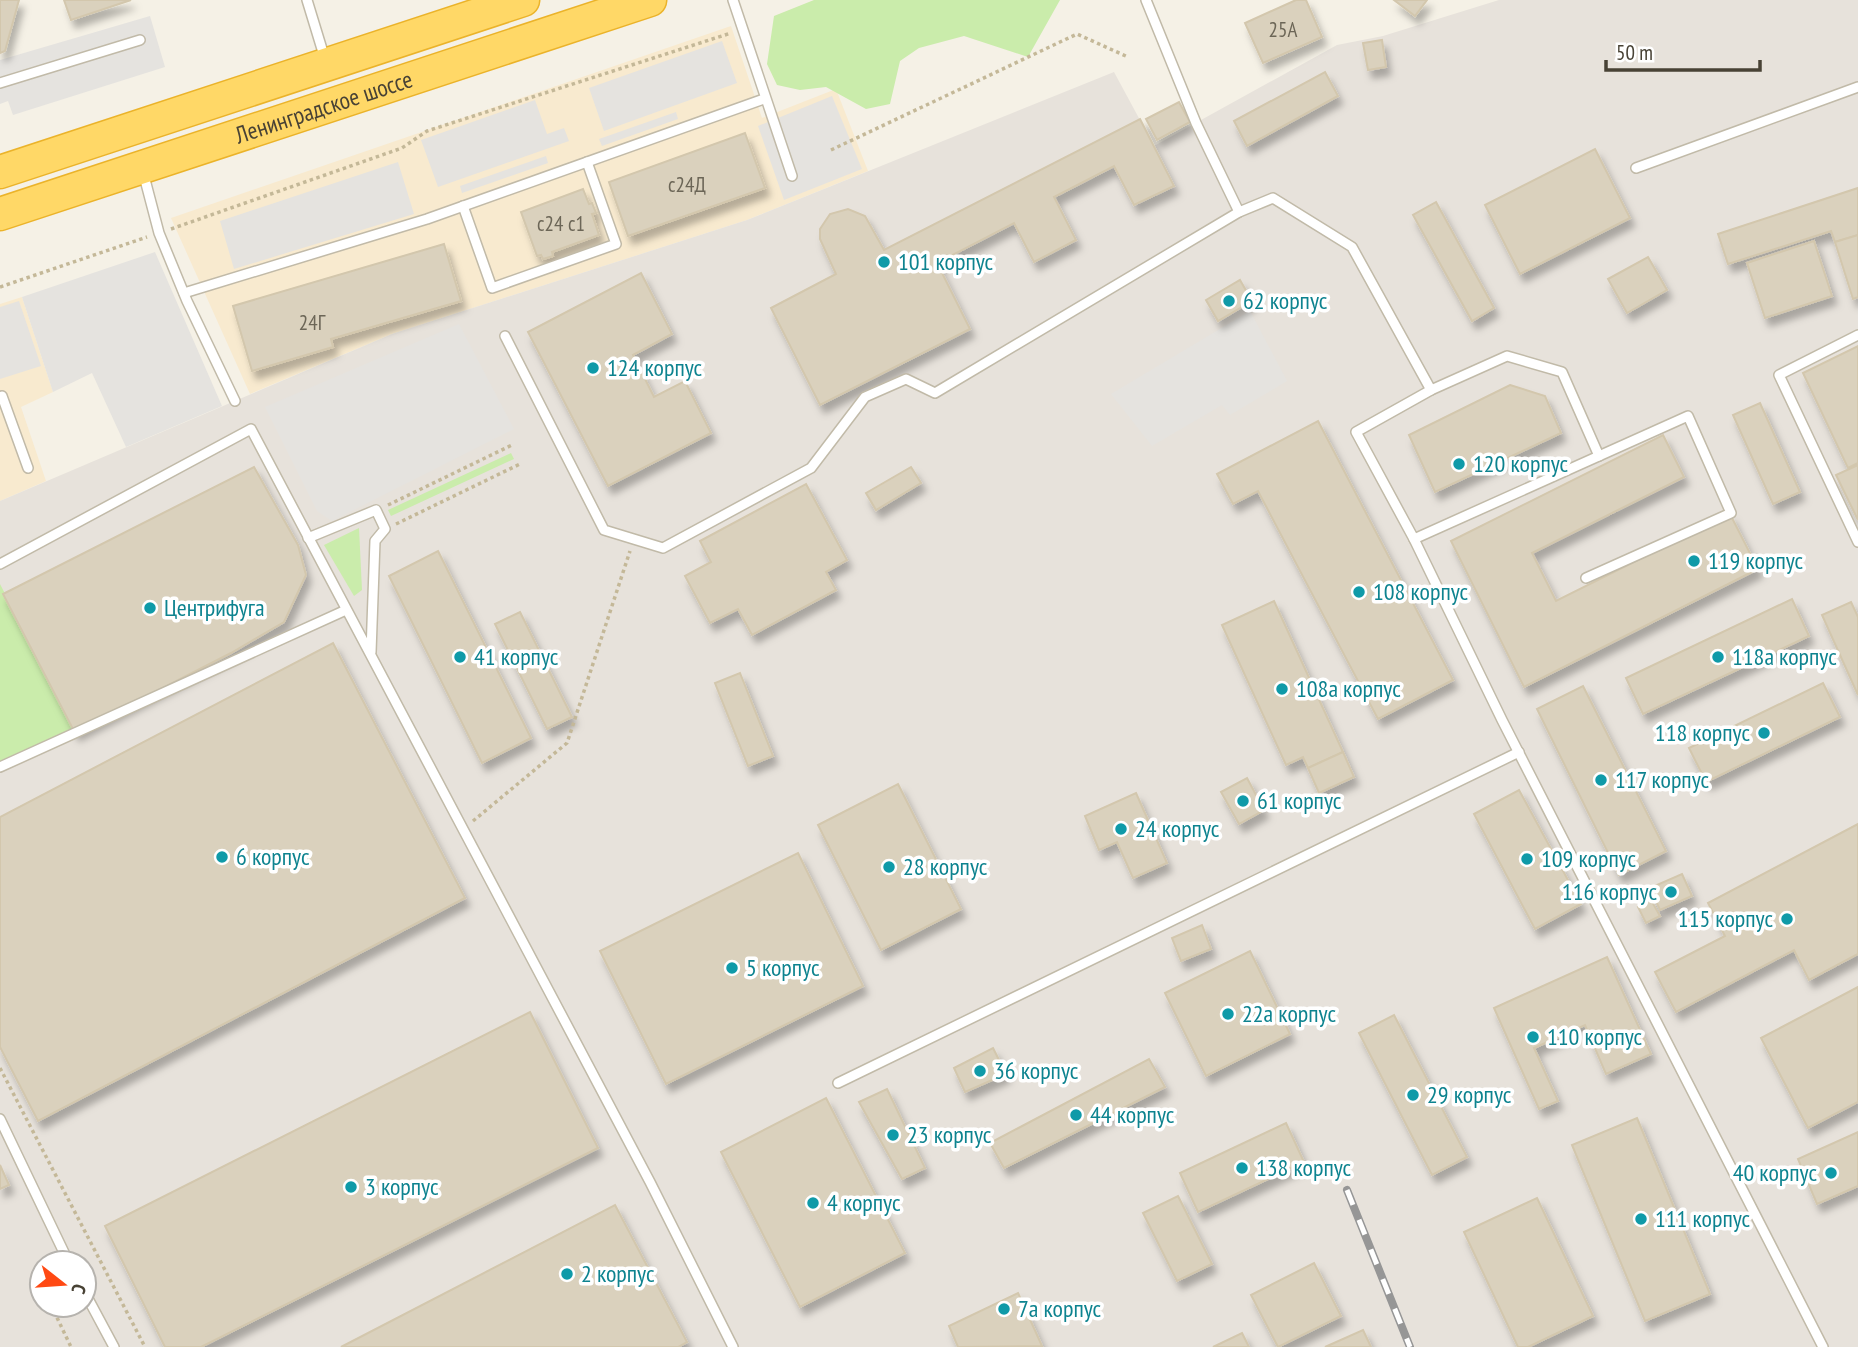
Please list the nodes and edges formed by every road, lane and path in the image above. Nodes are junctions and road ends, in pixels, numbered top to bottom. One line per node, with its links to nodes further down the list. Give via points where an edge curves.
1 (307, 0): 9 (lane)
2 (523, 0): 9 (highway, Ленинградское шоссе)
3 (650, 0): 16 (highway, Ленинградское шоссе)
4 (733, 0): 6 (lane)
5 (1146, 0): 20 (lane, via 1196,123)
6 (742, 29): 12 (lane); 22 (path, via 427,131 402,148)
7 (140, 40): 10 (lane)
8 (1128, 57): 13 (path, via 1077,34)
9 (327, 64): 17 (highway, Ленинградское шоссе)
10 (0, 83)
11 (1858, 87): 15 (lane)
12 (764, 99): 14 (lane); 18 (lane)
13 (831, 150)
14 (587, 162): 19 (lane); 19 (lane, via 617,244 530,275 492,288)
15 (1636, 168)
16 (143, 169): 21 (highway, Ленинградское шоссе); 22 (lane)
17 (0, 172)
18 (792, 176)
19 (463, 206): 24 (lane)
20 (1239, 212): 27 (lane, via 1273,198 1352,247); 38 (lane, via 935,393 906,379 865,397 811,468 663,548)
21 (0, 214)
22 (159, 233): 23 (path); 24 (lane)
23 (0, 287)
24 (184, 293): 29 (lane)
25 (1858, 335): 39 (lane, via 1779,375)
26 (505, 336): 38 (lane, via 604,530)
27 (1432, 390): 31 (lane, via 1507,356 1562,372); 37 (lane, via 1356,432)
28 (0, 397): 33 (lane)
29 (235, 401)
30 (512, 445): 34 (path)
31 (1599, 456): 37 (lane); 41 (lane, via 1688,416 1731,513)
32 (520, 464): 35 (path)
33 (28, 468)
34 (376, 510): 35 (lane); 36 (lane)
35 (385, 529): 43 (lane, via 375,541)
36 (308, 538): 40 (lane, via 251,429); 42 (lane)
37 (1413, 538): 44 (lane)
38 (634, 539): 46 (path, via 567,743)
39 (1858, 542)
40 (0, 564)
41 (1586, 578)
42 (346, 610): 43 (lane); 45 (lane)
43 (371, 656): 46 (lane)
44 (1519, 752): 48 (lane); 57 (lane)
45 (0, 767)
46 (463, 829): 56 (lane)
47 (0, 1068): 55 (path)
48 (838, 1083)
49 (0, 1119): 50 (lane)
50 (62, 1249)
51 (98, 1317): 54 (lane)
52 (58, 1319): 53 (path)
53 (71, 1347)
54 (114, 1347)
55 (145, 1347)
56 (733, 1347)
57 (1824, 1347)

